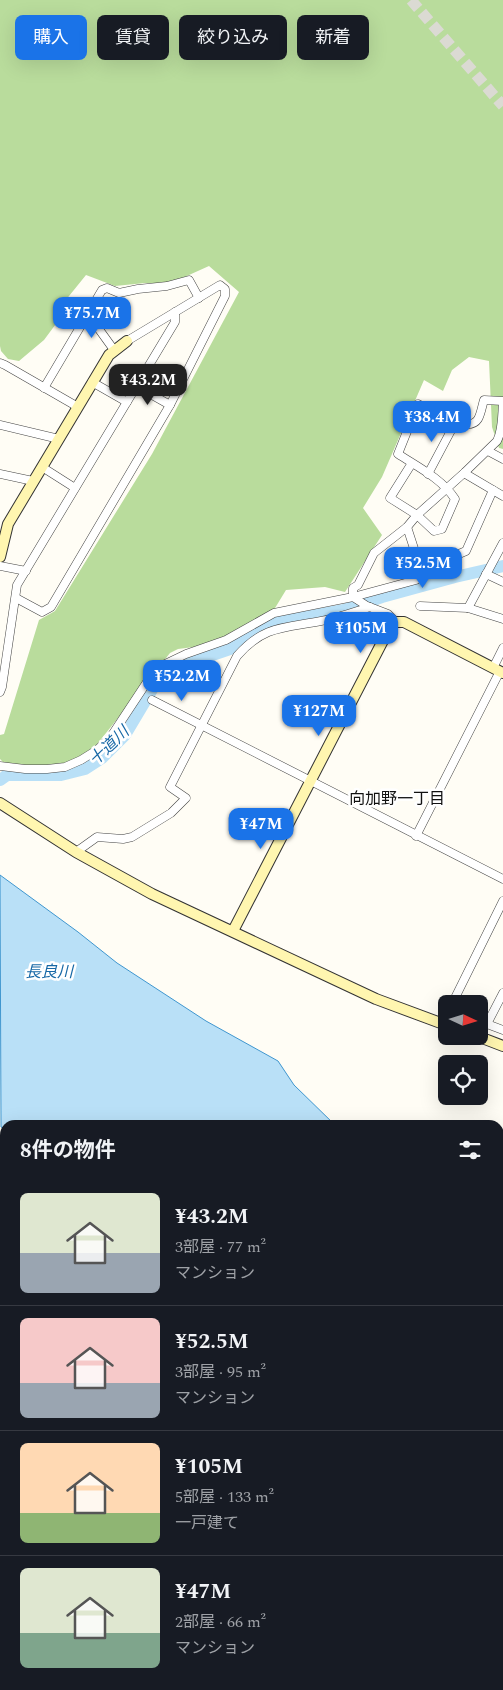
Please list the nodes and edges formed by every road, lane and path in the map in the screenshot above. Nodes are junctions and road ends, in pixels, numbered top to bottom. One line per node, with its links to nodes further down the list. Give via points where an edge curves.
1 (199, 298): 2 (street); 3 (street, via 189,280 119,293 107,288 102,290); 12 (street, via 220,285 226,292)
2 (176, 312): 4 (street); 8 (street, via 175,322)
3 (88, 314): 5 (street); 9 (street)
4 (127, 341): 5 (street)
5 (114, 350): 7 (street)
6 (0, 364): 9 (street)
7 (92, 382): 11 (street); 13 (street)
8 (138, 387): 11 (street); 12 (street)
9 (44, 388): 13 (street)
10 (503, 401): 14 (street, via 484,400 478,419 459,425); 17 (street, via 500,435)
11 (127, 402): 25 (street)
12 (170, 405): 39 (street, via 51,607 42,612)
13 (78, 407): 16 (street)
14 (456, 423): 19 (street, via 418,404 398,454); 23 (street)
15 (0, 425): 16 (street)
16 (59, 439): 20 (street)
17 (488, 451): 18 (street); 21 (street)
18 (503, 459)
19 (412, 463): 23 (street); 29 (street, via 390,498)
20 (42, 467): 24 (street); 25 (street)
21 (464, 473): 26 (street); 27 (street)
22 (0, 474): 24 (street)
23 (428, 474): 26 (street)
24 (33, 482): 30 (street)
25 (75, 488): 36 (street)
26 (448, 488): 29 (street); 29 (street, via 456,499 442,529 434,530)
27 (493, 490): 28 (street); 35 (street, via 466,551)
28 (503, 496)
29 (417, 515): 31 (street)
30 (4, 523): 33 (street)
31 (407, 528): 35 (street); 40 (street, via 374,552 353,588)
32 (503, 543): 37 (street)
33 (0, 557)
34 (0, 566): 36 (street)
35 (421, 570): 40 (street, via 416,580)
36 (26, 571): 39 (street, via 17,585)
37 (486, 574): 38 (street); 43 (street)
38 (503, 582)
39 (16, 598): 46 (street)
40 (355, 599): 41 (street); 52 (street, via 274,612 226,640 163,665 151,676 110,738 81,760 65,767 47,769)
41 (369, 606): 45 (street, via 388,614); 51 (street, via 322,621 277,628 257,638 237,656)
42 (420, 606): 43 (street)
43 (468, 608): 44 (street)
44 (503, 619)
45 (396, 622): 48 (street, via 404,622); 53 (street, via 390,626)
46 (4, 644): 49 (street)
47 (503, 648): 48 (street)
48 (499, 671): 55 (street)
49 (0, 692)
50 (152, 700): 51 (street)
51 (202, 724): 53 (street); 56 (street, via 170,787 186,798 170,813 132,837 97,838)
52 (0, 766)
53 (310, 780): 55 (street); 59 (street)
54 (0, 803): 56 (street)
55 (416, 836): 57 (street)
56 (76, 852): 59 (street, via 152,894)
57 (503, 879)
58 (503, 901): 61 (street)
59 (233, 931): 62 (street, via 376,999)
60 (503, 993): 63 (street)
61 (456, 995)
62 (438, 1022)
63 (488, 1022)
64 (488, 1024): 65 (street)
65 (503, 1030)
66 (488, 1040): 67 (street)
67 (503, 1046)

